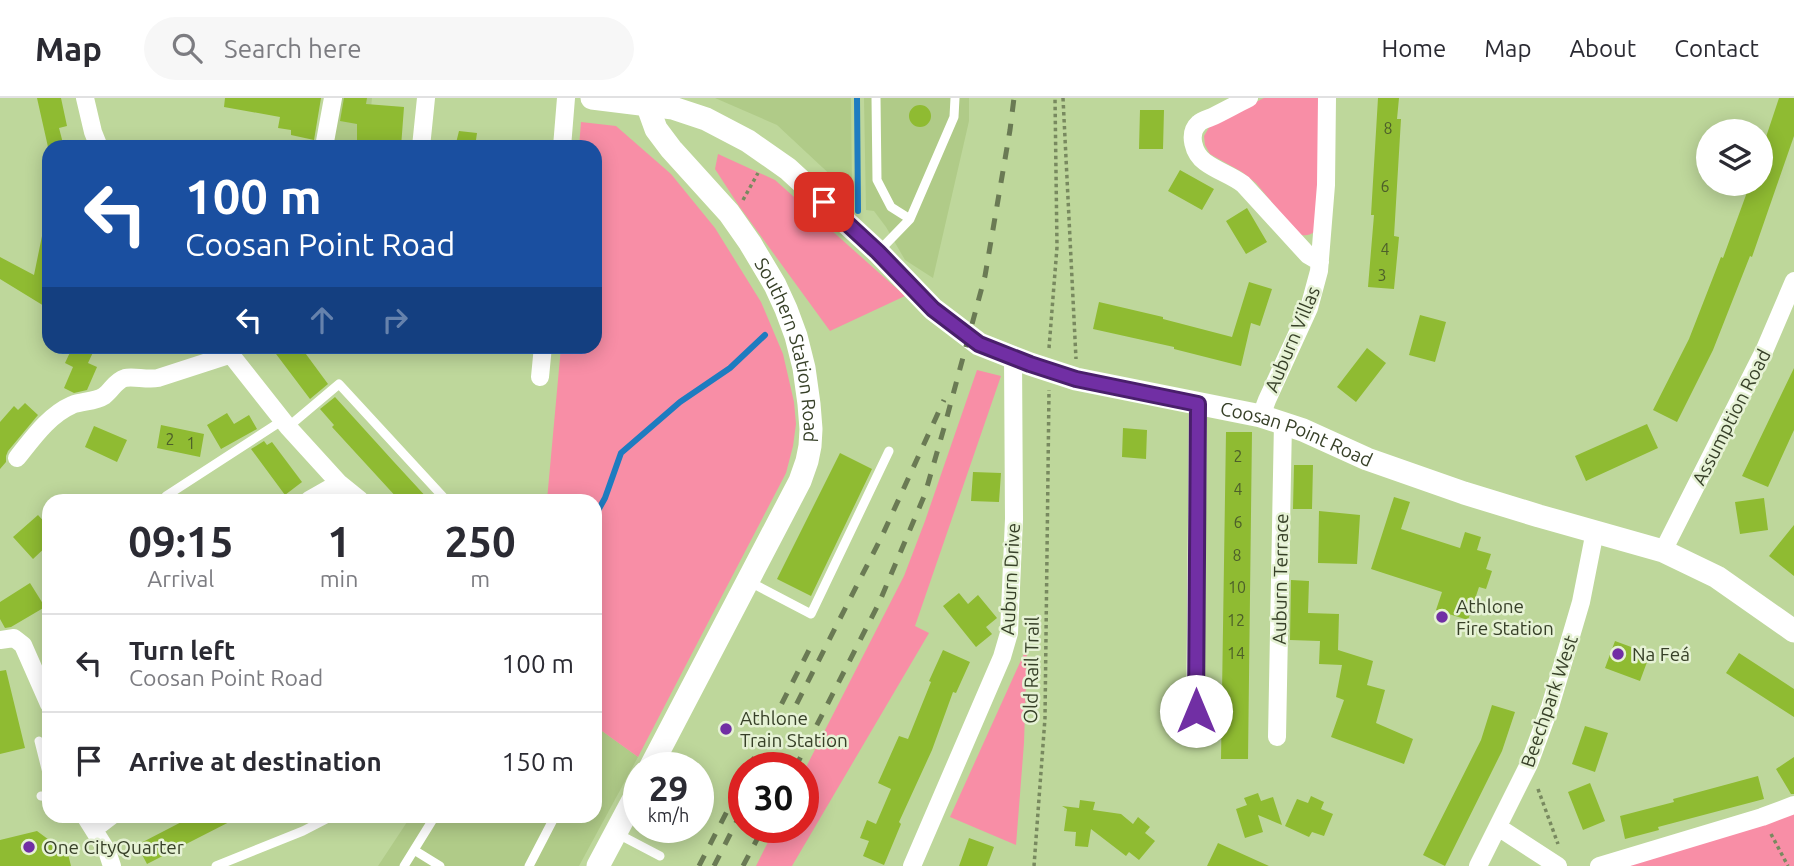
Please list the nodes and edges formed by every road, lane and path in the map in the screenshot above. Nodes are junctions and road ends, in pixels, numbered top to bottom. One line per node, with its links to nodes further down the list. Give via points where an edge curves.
1 (85, 98): 13 (street)
2 (333, 98): 14 (street)
3 (426, 98): 15 (street)
4 (566, 98): 16 (street)
5 (592, 98): 12 (street, Coosan Point Road)
6 (876, 98): 17 (lane, via 877,180 891,207)
7 (956, 98): 17 (lane, via 954,117)
8 (1055, 98): 21 (path, via 1057,247)
9 (1063, 98): 27 (path)
10 (1249, 98): 19 (street, Auburn Villas, via 1200,122 1193,138 1198,156 1243,184 1308,255)
11 (1327, 98): 19 (street, Auburn Villas)
12 (647, 101): 18 (street, Coosan Point Road, via 706,119 748,141 788,169); 41 (street, Southern Station Road, via 656,129 729,213 775,285 804,368 811,429 807,461)
13 (96, 140)
14 (325, 140)
15 (422, 140)
16 (563, 140)
17 (910, 219): 18 (lane)
18 (878, 252): 25 (street, Coosan Point Road, via 933,309 976,342)
19 (1320, 262): 30 (street, Auburn Villas, via 1309,308 1267,400)
20 (1794, 281): 40 (street, Assumption Road, via 1765,349)
21 (1049, 342)
22 (218, 354): 33 (street, via 158,378 125,378 104,396 61,411)
23 (228, 354): 31 (street)
24 (542, 354): 26 (street)
25 (1013, 356): 27 (street, Coosan Point Road); 69 (street, Auburn Drive, via 1009,633)
26 (540, 376)
27 (1076, 379): 29 (street, Coosan Point Road)
28 (1049, 391): 70 (path, Old Rail Trail, via 1045,718)
29 (1198, 404): 30 (street, Coosan Point Road); 45 (street)
30 (1272, 419): 39 (street, Coosan Point Road, via 1367,459); 46 (street, Auburn Terrace)
31 (286, 423): 34 (street); 35 (lane); 38 (lane, via 339,384)
32 (889, 451): 41 (lane, via 811,614)
33 (17, 458)
34 (339, 483): 36 (street); 37 (street)
35 (169, 494)
36 (320, 494)
37 (353, 494)
38 (440, 494)
39 (1595, 531): 40 (street, Coosan Point Road); 50 (street, Beechpark West, via 1571,640)
40 (1663, 551): 42 (street, Coosan Point Road, via 1717,577)
41 (747, 581): 48 (street, Southern Station Road)
42 (1794, 631)
43 (0, 640): 44 (street, via 14,638 23,645)
44 (42, 688)
45 (1195, 737)
46 (1277, 737)
47 (39, 741): 49 (lane)
48 (658, 752)
49 (42, 753)
50 (1529, 764): 58 (street, Beechpark West); 62 (path)
51 (1794, 805): 52 (street)
52 (1762, 817): 72 (street); 73 (path)
53 (623, 820): 59 (street)
54 (91, 823): 63 (street)
55 (318, 823): 64 (lane)
56 (431, 823): 60 (lane)
57 (551, 823): 67 (lane)
58 (1498, 827): 62 (street); 71 (street, Beechpark West)
59 (616, 833): 61 (lane); 68 (street)
60 (414, 850): 65 (lane); 66 (lane)
61 (660, 856)
62 (1560, 860)
63 (112, 866)
64 (216, 866)
65 (404, 866)
66 (440, 866)
67 (529, 866)
68 (598, 866)
69 (912, 866)
70 (1034, 866)
71 (1478, 866)
72 (1599, 866)
73 (1788, 866)

